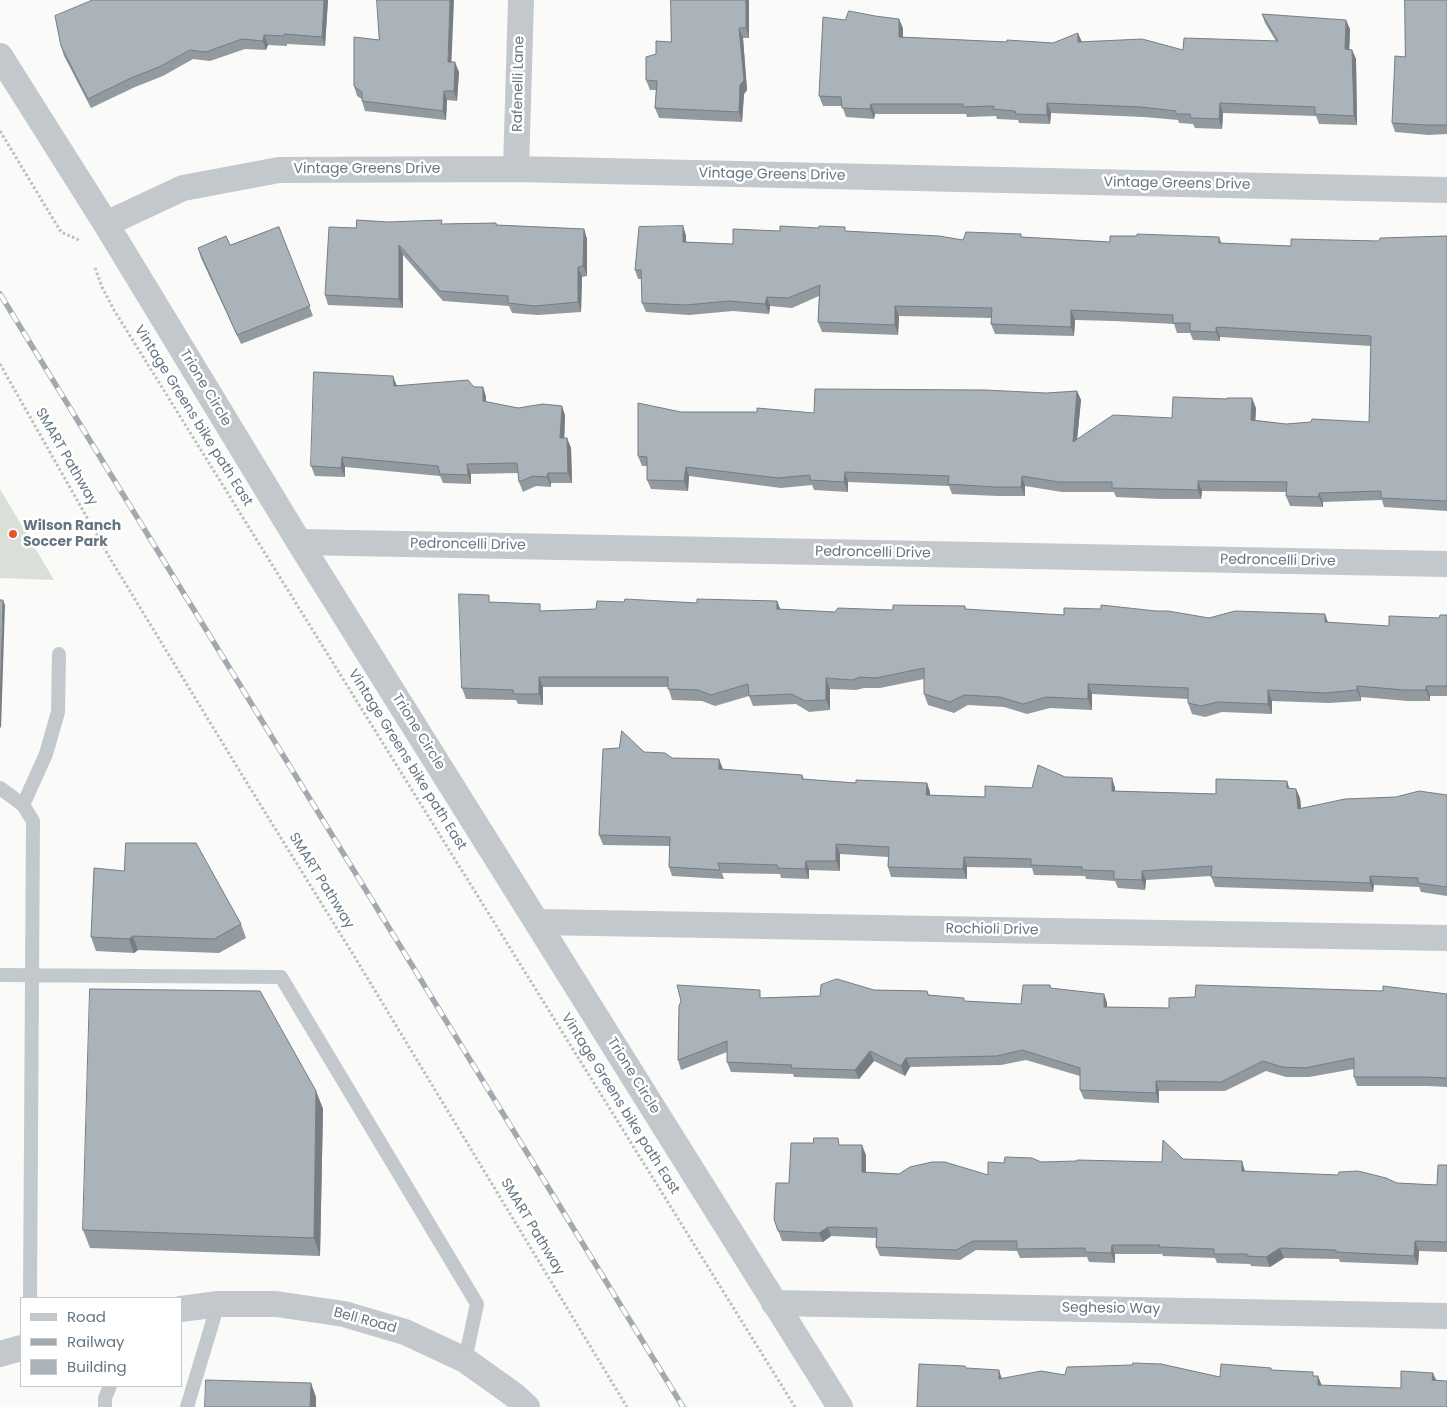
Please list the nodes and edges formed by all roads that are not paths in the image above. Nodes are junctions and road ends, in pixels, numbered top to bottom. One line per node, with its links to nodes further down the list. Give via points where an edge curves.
1 (520, 0): 3 (street, Rafenelli Lane)
2 (0, 56): 5 (street, Trione Circle)
3 (516, 169): 4 (street, Vintage Greens Drive); 5 (street, Vintage Greens Drive, via 279,170 183,188)
4 (1447, 190)
5 (106, 224): 6 (street, Trione Circle)
6 (299, 542): 7 (street, Pedroncelli Drive); 11 (street, Trione Circle)
7 (1447, 564)
8 (59, 654): 10 (lane, via 58,712 46,754)
9 (0, 788): 10 (lane)
10 (23, 805): 14 (lane, via 33,821)
11 (538, 922): 12 (street, Rochioli Drive); 16 (street, Trione Circle)
12 (1447, 938)
13 (0, 975): 14 (lane)
14 (32, 975): 15 (lane); 22 (lane, via 281,977 477,1304)
15 (30, 1297)
16 (774, 1303): 19 (street, Seghesio Way); 27 (street, Trione Circle)
17 (218, 1304): 18 (street, Bell Road); 22 (street, Bell Road, via 276,1304 344,1314 405,1332); 25 (lane)
18 (182, 1309)
19 (1447, 1316)
20 (20, 1348): 21 (street)
21 (0, 1354)
22 (465, 1360): 26 (street, Bell Road)
23 (110, 1387): 24 (lane)
24 (105, 1407)
25 (187, 1407)
26 (526, 1407)
27 (840, 1407)

